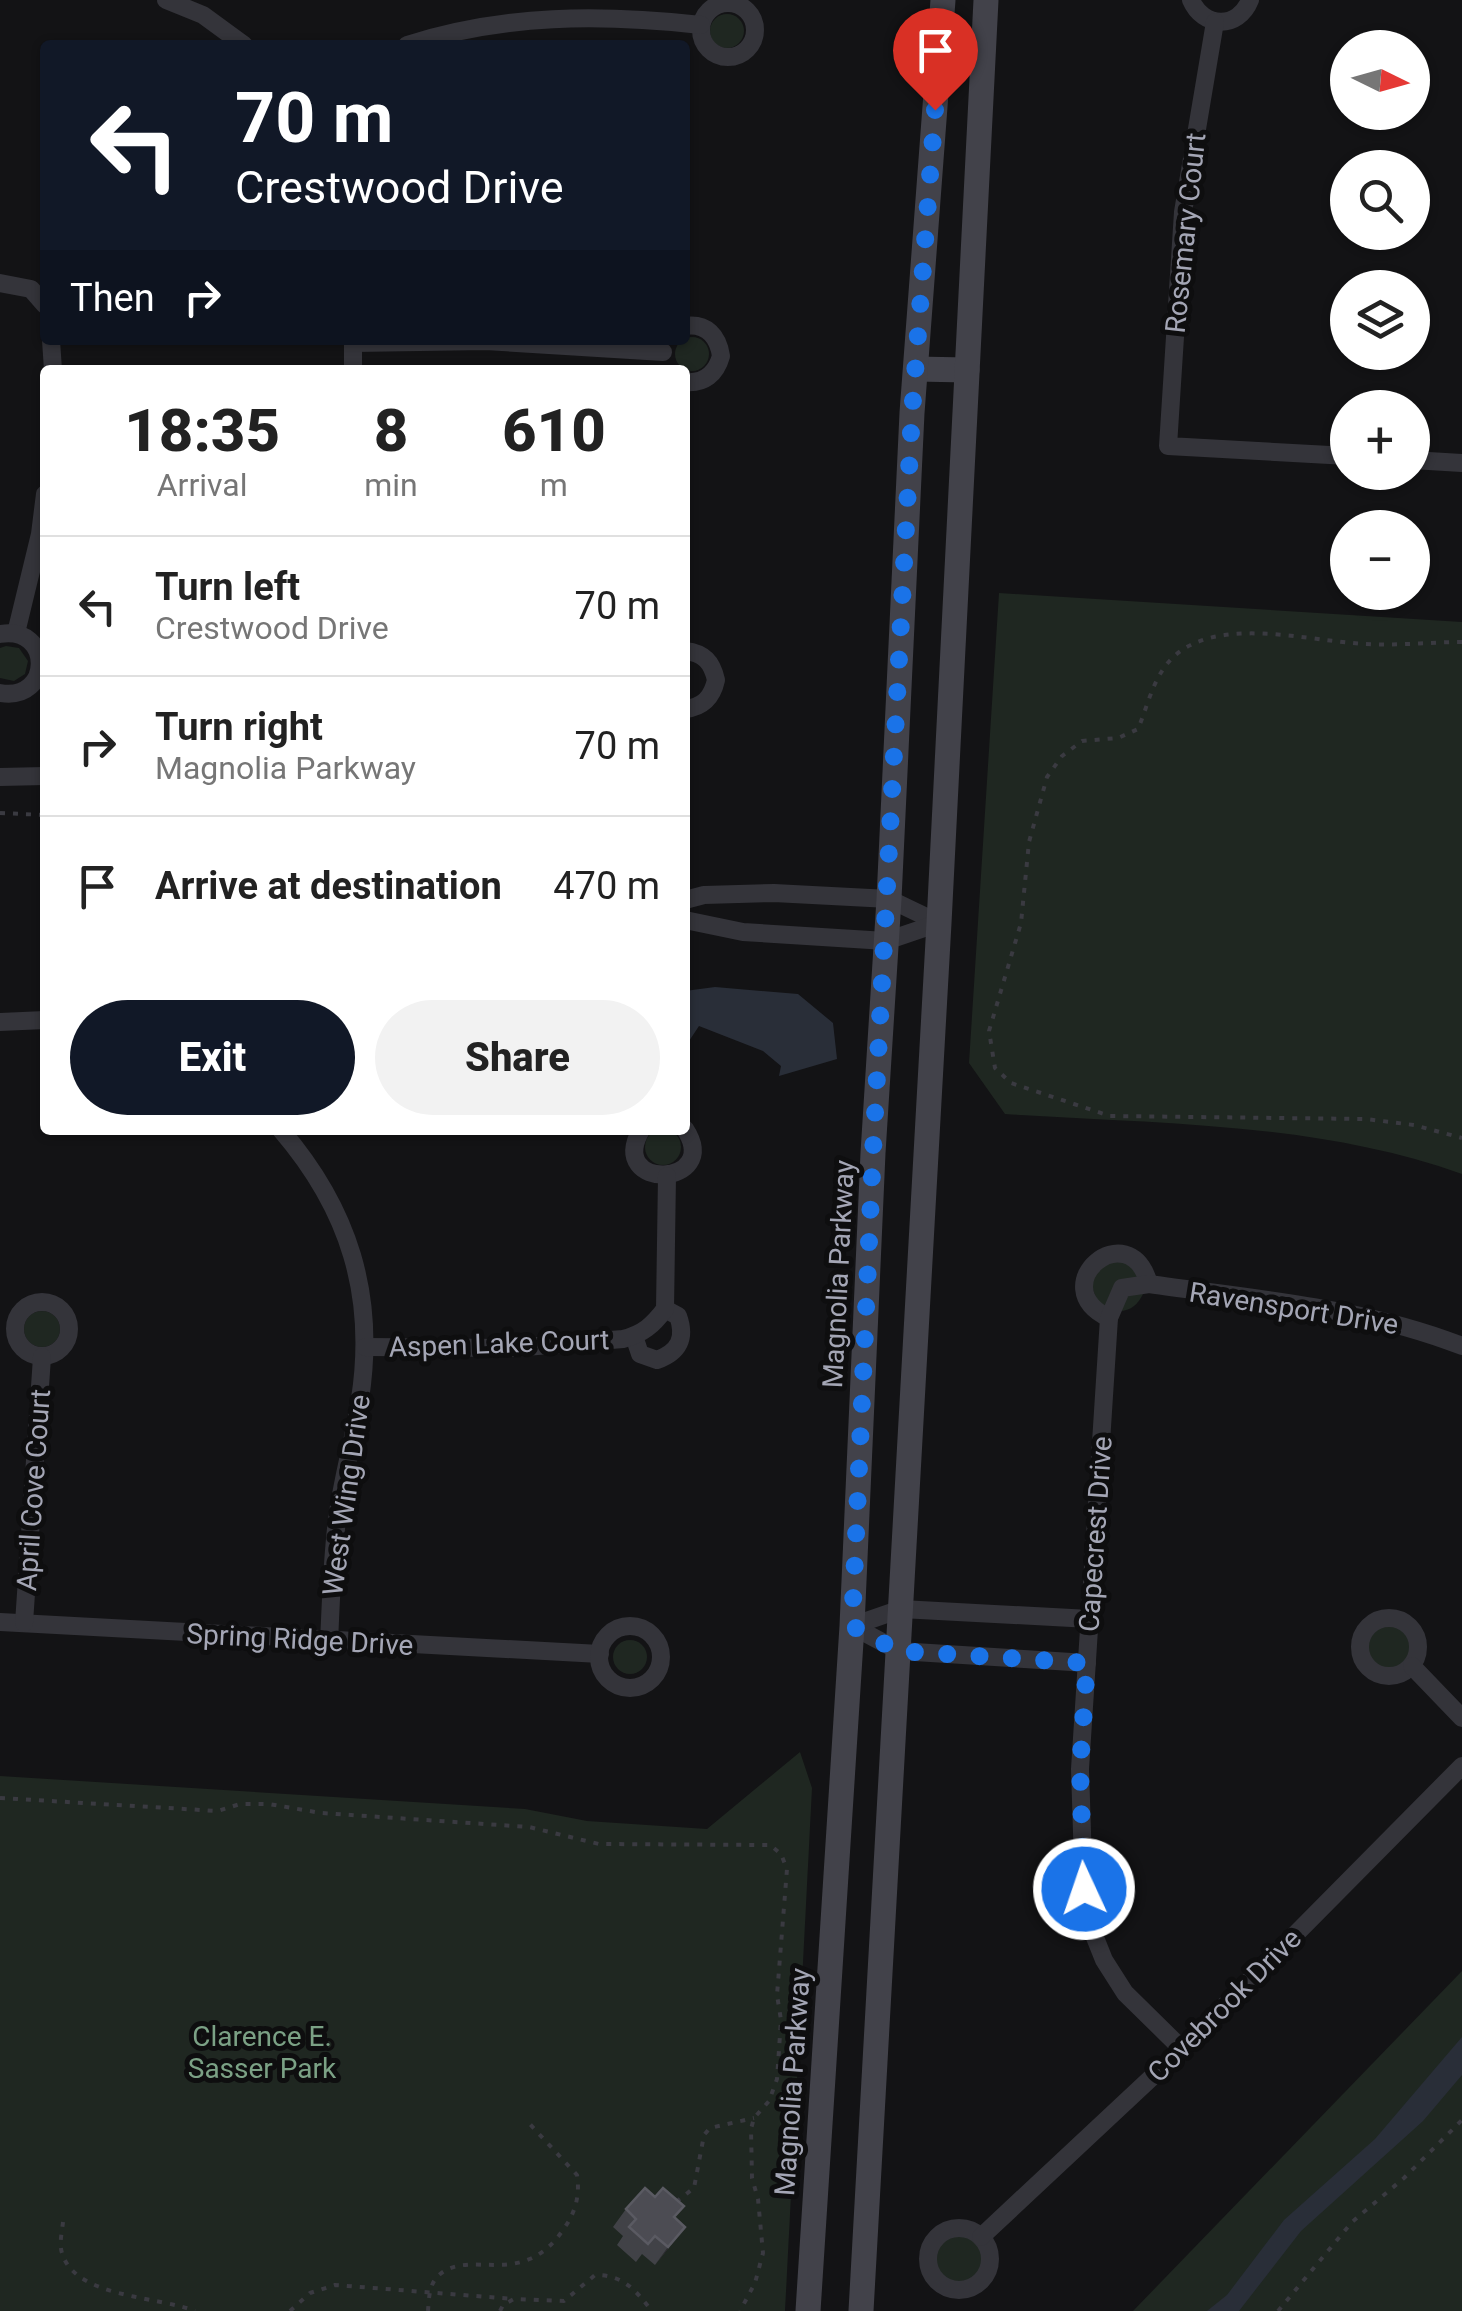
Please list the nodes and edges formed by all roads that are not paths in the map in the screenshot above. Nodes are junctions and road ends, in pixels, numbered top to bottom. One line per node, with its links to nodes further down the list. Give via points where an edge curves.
1 (166, 0): 8 (street, via 203,15)
2 (943, 0): 15 (main road, Magnolia Parkway)
3 (986, 0): 16 (main road)
4 (1191, 0): 6 (street)
5 (1250, 0): 6 (street, via 1238,17)
6 (1215, 22): 18 (street, Rosemary Court, via 1183,212 1168,446)
7 (701, 25): 9 (street, via 547,17)
8 (237, 40)
9 (427, 40)
10 (0, 282): 11 (street, via 31,289)
11 (40, 299)
12 (690, 326): 17 (street, via 714,335 721,356 710,376)
13 (531, 345): 14 (street)
14 (666, 354)
15 (916, 369): 16 (main road); 29 (main road, Magnolia Parkway)
16 (967, 370): 31 (main road)
17 (690, 382)
18 (1330, 455)
19 (1430, 461): 20 (street)
20 (1462, 464)
21 (40, 534): 22 (street)
22 (8, 633): 24 (street, via 36,646 40,670 26,690)
23 (690, 652): 25 (street, via 708,660 716,680 707,701)
24 (0, 693)
25 (690, 707)
26 (0, 776): 27 (street)
27 (40, 776)
28 (690, 899): 29 (street, via 774,892)
29 (889, 899): 31 (street); 32 (main road, Magnolia Parkway)
30 (690, 921): 32 (street, via 743,932)
31 (939, 923): 32 (street); 47 (main road)
32 (886, 941): 51 (main road, Magnolia Parkway)
33 (40, 1020): 34 (street)
34 (0, 1022)
35 (285, 1135): 45 (street, West Wing Drive, via 340,1218 357,1270)
36 (638, 1135): 38 (street, via 637,1159 649,1172)
37 (689, 1135): 38 (street, via 691,1154)
38 (667, 1176): 41 (street, Aspen Lake Court)
39 (1149, 1284): 40 (street, Ravensport Drive); 42 (street, via 1145,1270 1122,1254 1095,1261 1084,1286 1087,1300); 44 (street, Ravensport Drive, via 1352,1314)
40 (1122, 1288): 42 (street, Capecrest Drive)
41 (665, 1309): 43 (street, Aspen Lake Court); 43 (street, Aspen Lake Court, via 681,1326 676,1349 657,1360 640,1354)
42 (1108, 1318): 48 (street, Capecrest Drive)
43 (634, 1336): 45 (street, Aspen Lake Court, via 514,1348)
44 (1462, 1346)
45 (364, 1347): 52 (street, West Wing Drive, via 337,1520)
46 (42, 1357): 50 (street, April Cove Court)
47 (901, 1609): 48 (street); 51 (street); 53 (main road)
48 (1090, 1619): 55 (street, Capecrest Drive)
49 (0, 1622): 50 (street, Spring Ridge Drive)
50 (24, 1623): 52 (street, Spring Ridge Drive)
51 (852, 1626): 53 (street); 61 (main road, Magnolia Parkway)
52 (329, 1642): 54 (street, Spring Ridge Drive)
53 (898, 1651): 55 (street); 62 (main road)
54 (600, 1654)
55 (1087, 1663): 59 (street, Capecrest Drive, via 1080,1769 1084,1896 1092,1930 1124,1993)
56 (1412, 1666): 57 (street)
57 (1462, 1718)
58 (1462, 1766): 59 (street, Covebrook Drive)
59 (1182, 2049): 60 (street, Covebrook Drive)
60 (981, 2237)
61 (808, 2311)
62 (861, 2311)

